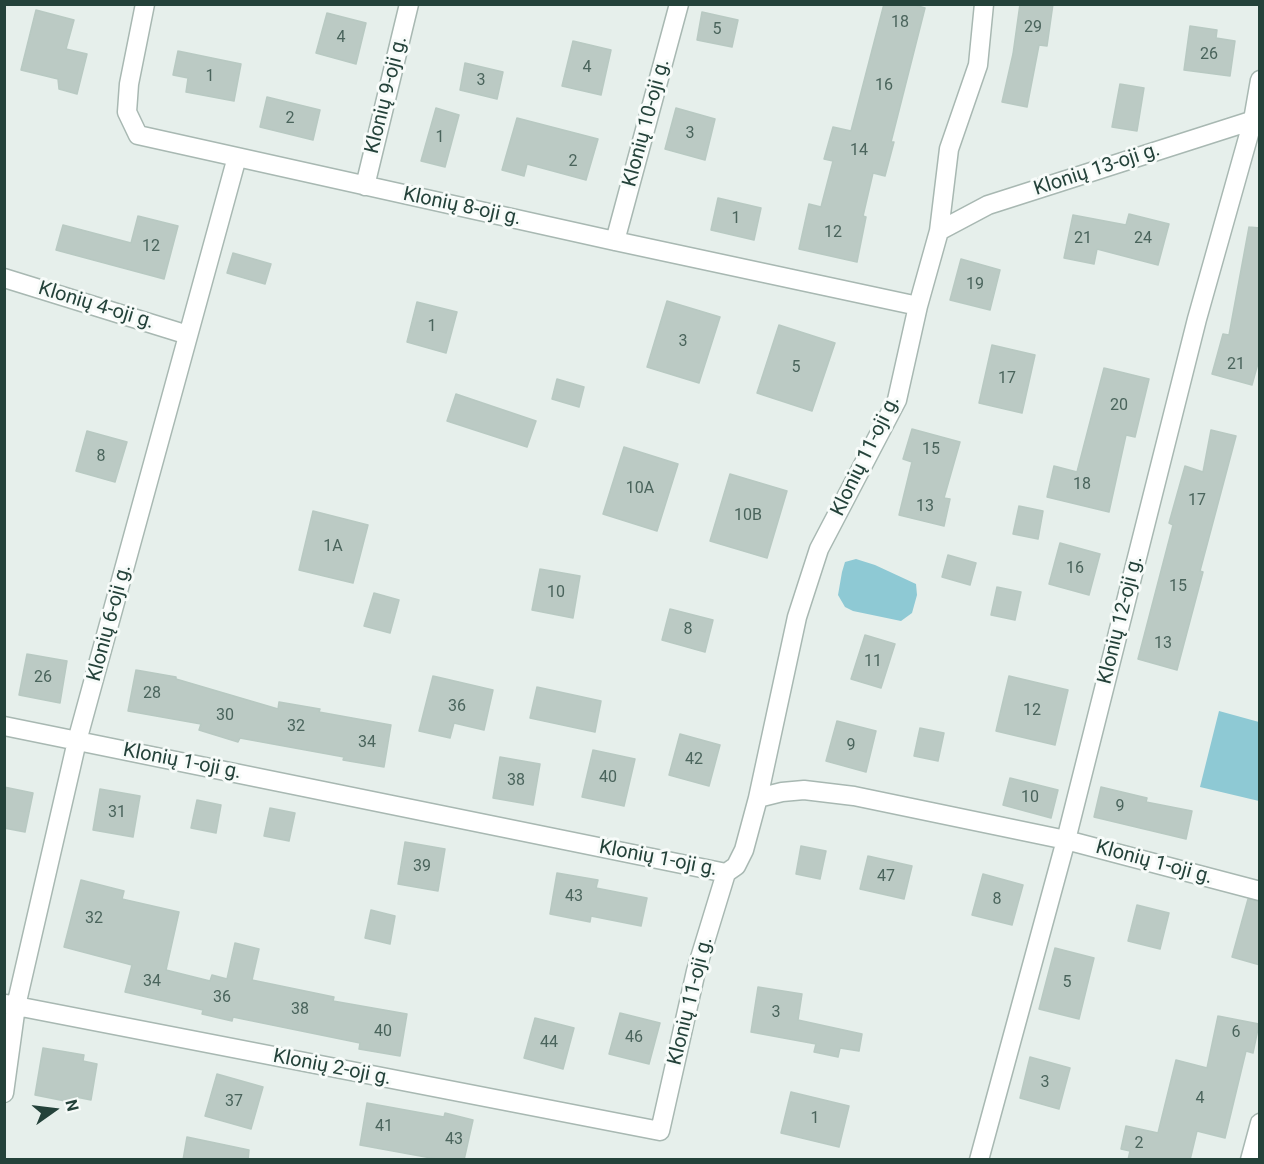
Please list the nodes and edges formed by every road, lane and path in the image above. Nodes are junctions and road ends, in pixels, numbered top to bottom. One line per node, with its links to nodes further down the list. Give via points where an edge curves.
1 (145, 4): 7 (street, Klonių 8-oji g., via 127,112 138,135)
2 (409, 4): 8 (street, Klonių 9-oji g.)
3 (680, 4): 10 (street, Klonių 10-oji g.)
4 (984, 4): 9 (street, Klonių 11-oji g., via 978,65 949,149)
5 (1260, 80): 6 (street, Klonių 12-oji g.)
6 (1256, 119): 9 (street, Klonių 13-oji g., via 988,205); 17 (street, Klonių 12-oji g., via 1197,319)
7 (237, 157): 8 (street, Klonių 8-oji g.); 13 (street, Klonių 6-oji g.)
8 (365, 186): 10 (street, Klonių 8-oji g.)
9 (939, 231): 12 (street, Klonių 11-oji g.)
10 (615, 241): 12 (street, Klonių 8-oji g.)
11 (4, 278): 13 (street, Klonių 4-oji g.)
12 (918, 306): 16 (street, Klonių 11-oji g., via 897,400 819,549 797,617)
13 (188, 335): 15 (street, Klonių 6-oji g.)
14 (4, 726): 15 (street, Klonių 1-oji g.)
15 (77, 741): 18 (street, Klonių 1-oji g.); 20 (street, Klonių 6-oji g.)
16 (758, 798): 17 (street, Klonių 1-oji g., via 804,790 854,796); 18 (street, Klonių 1-oji g., via 744,850 736,866)
17 (1066, 840): 19 (street, Klonių 1-oji g.); 24 (street, Klonių 12-oji g.)
18 (726, 873): 23 (street, Klonių 11-oji g., via 696,971)
19 (1260, 891)
20 (10, 1005): 21 (street, Klonių 6-oji g.); 23 (street, Klonių 2-oji g.)
21 (4, 1093)
22 (1260, 1123): 25 (street)
23 (660, 1131)
24 (979, 1160)
25 (1250, 1160)

